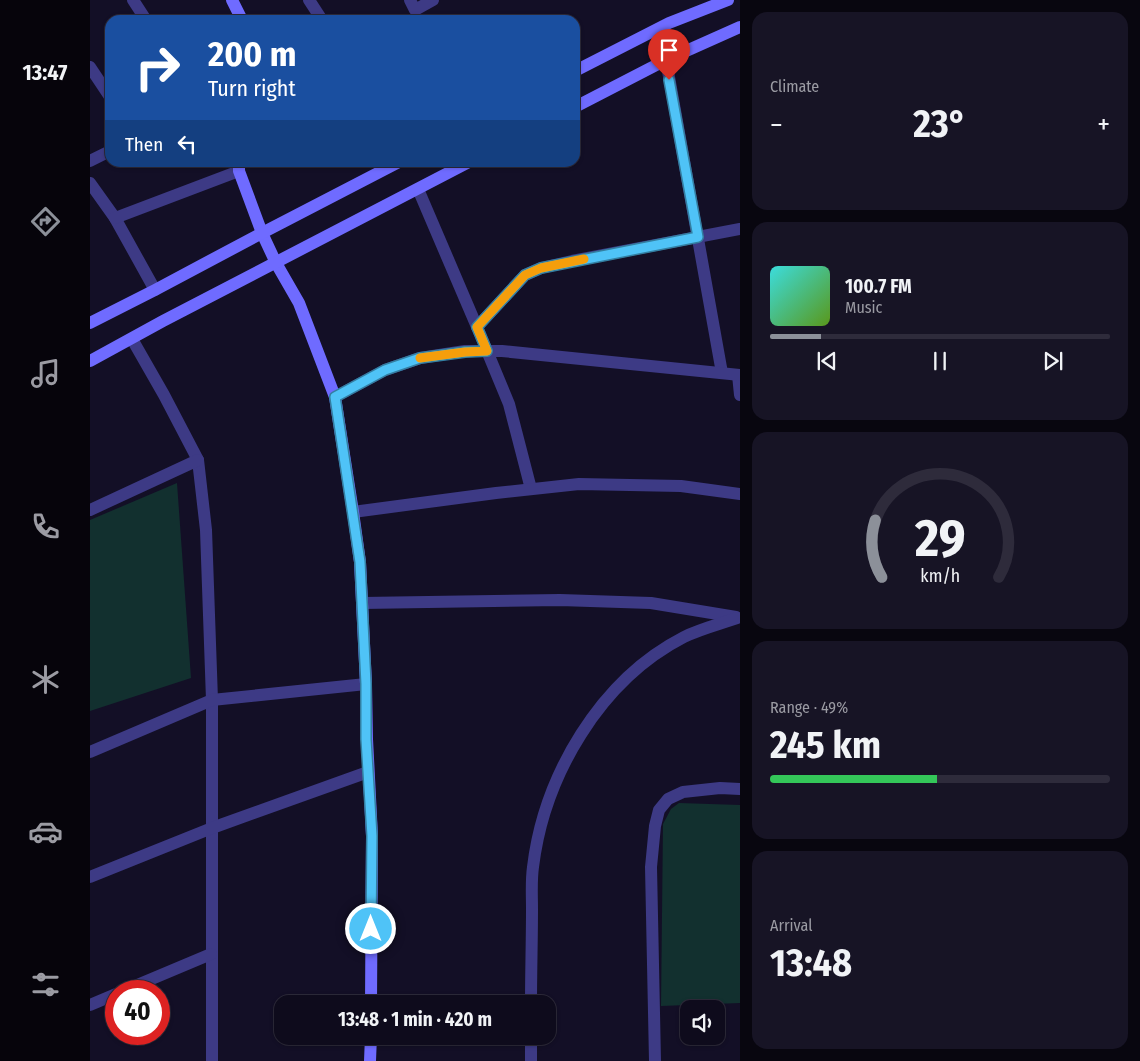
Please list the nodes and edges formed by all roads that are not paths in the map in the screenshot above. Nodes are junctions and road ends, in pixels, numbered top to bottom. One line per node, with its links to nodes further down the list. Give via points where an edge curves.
1 (133, 0): 8 (street)
2 (232, 0): 9 (main road)
3 (309, 0): 10 (street)
4 (410, 0): 5 (street, via 415,10)
5 (434, 0)
6 (728, 0): 7 (main road)
7 (712, 3): 14 (main road)
8 (143, 15)
9 (240, 15)
10 (319, 15)
11 (740, 28): 12 (main road)
12 (666, 60): 16 (main road); 27 (street)
13 (90, 67): 15 (street)
14 (580, 69)
15 (105, 90)
16 (580, 104)
17 (105, 154): 18 (street)
18 (90, 162)
19 (239, 167): 24 (street); 26 (main road)
20 (389, 167): 26 (main road)
21 (460, 167): 23 (main road)
22 (90, 183): 24 (street)
23 (418, 189): 28 (main road); 31 (street)
24 (114, 218): 29 (street)
25 (740, 229): 27 (street)
26 (262, 233): 28 (main road); 29 (main road)
27 (698, 237): 31 (street, via 541,268 525,275); 35 (street)
28 (276, 263): 32 (main road); 38 (main road, via 299,303)
29 (155, 290): 30 (main road)
30 (91, 320)
31 (477, 327): 33 (street)
32 (132, 339): 34 (main road); 39 (street)
33 (487, 351): 35 (street); 38 (street, via 420,358 385,370); 40 (street, via 509,404)
34 (90, 361)
35 (722, 373): 36 (street)
36 (739, 375): 37 (street)
37 (740, 395)
38 (335, 397): 43 (main road)
39 (198, 460): 42 (street); 47 (street, via 206,530)
40 (531, 489): 41 (street, via 579,484 672,486); 43 (street)
41 (740, 494)
42 (90, 510)
43 (353, 512): 44 (main road)
44 (362, 603): 45 (street, via 560,600 651,603); 46 (main road)
45 (739, 618): 56 (street, via 684,637 651,657 601,706 564,764 538,834 533,869)
46 (366, 684): 47 (street); 49 (main road)
47 (212, 700): 48 (street); 51 (street)
48 (90, 752)
49 (368, 772): 51 (street); 55 (main road, via 372,836)
50 (740, 789): 64 (street, via 683,792 668,799 659,810 651,867)
51 (212, 828): 52 (street); 53 (street)
52 (90, 877)
53 (211, 954): 54 (street); 61 (street)
54 (149, 980)
55 (371, 995)
56 (531, 995)
57 (105, 999): 58 (street)
58 (90, 1005)
59 (370, 1045): 62 (main road)
60 (531, 1045): 63 (street)
61 (212, 1061)
62 (370, 1061)
63 (531, 1061)
64 (655, 1061)

